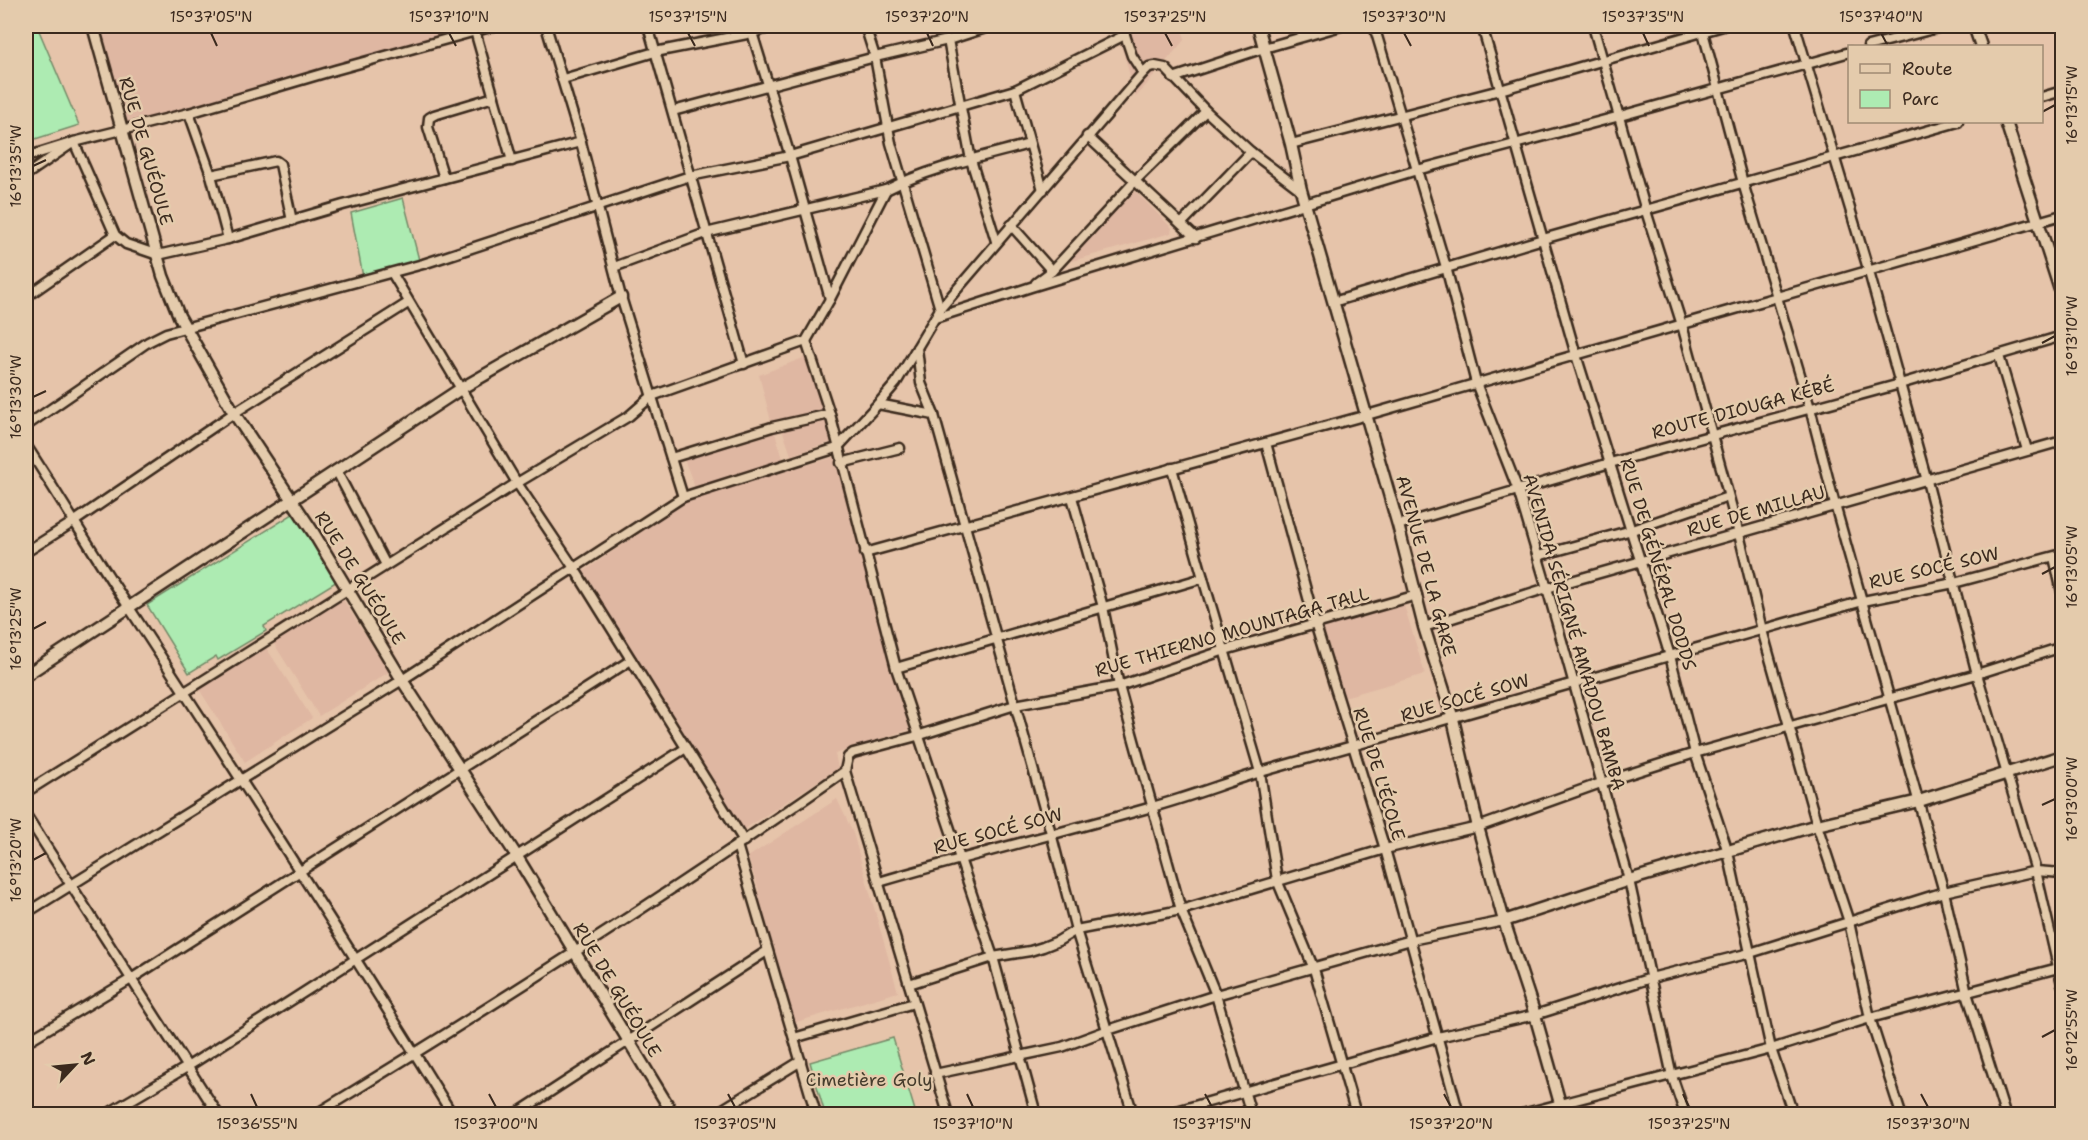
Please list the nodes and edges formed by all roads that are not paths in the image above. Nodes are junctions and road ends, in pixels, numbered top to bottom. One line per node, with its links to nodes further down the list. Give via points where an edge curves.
1 (93, 26): 50 (street, RUE DE GUÉOULE)
2 (494, 26): 19 (street)
3 (546, 26): 33 (street)
4 (648, 26): 26 (street)
5 (775, 26): 18 (street)
6 (866, 26): 28 (street)
7 (992, 26): 22 (street)
8 (1122, 26): 21 (street)
9 (1258, 26): 25 (street, AVENUE DE LA GARE)
10 (1341, 26): 25 (street)
11 (1374, 26): 45 (street, AVENIDA SÉRIGNÉ AMADOU BAMBA)
12 (1482, 26): 37 (street, RUE DE GÉNÉRAL DODDS)
13 (1593, 26): 29 (street)
14 (1723, 26): 20 (street)
15 (1795, 26): 30 (street)
16 (1945, 26): 23 (street)
17 (1974, 26): 24 (street)
18 (751, 29): 26 (street); 34 (street)
19 (475, 31): 39 (street); 44 (street)
20 (1702, 32): 29 (street); 35 (street)
21 (1125, 35): 31 (street); 36 (street)
22 (948, 40): 28 (street); 41 (street)
23 (1872, 45)
24 (1981, 45)
25 (1264, 48): 32 (street); 56 (street, AVENUE DE LA GARE)
26 (655, 52): 33 (street); 42 (street)
27 (1848, 52): 30 (street)
28 (875, 57): 34 (street); 49 (street)
29 (1604, 60): 37 (street); 46 (street)
30 (1806, 63): 35 (street); 59 (street)
31 (1143, 73): 32 (street, via 1155,66 1165,68); 51 (street)
32 (1173, 78): 43 (street)
33 (563, 79): 53 (street)
34 (769, 87): 42 (street); 58 (street)
35 (1717, 88): 46 (street); 70 (street)
36 (1015, 90): 41 (street); 55 (street)
37 (1500, 90): 45 (street); 54 (street, RUE DE GÉNÉRAL DODDS)
38 (2062, 91): 40 (street)
39 (494, 97): 62 (street); 67 (street, via 429,118)
40 (2043, 97)
41 (961, 105): 49 (street); 61 (street)
42 (673, 111): 66 (street)
43 (1206, 111): 57 (street); 68 (street)
44 (189, 113): 50 (street); 65 (street)
45 (1402, 115): 56 (street); 63 (street, AVENIDA SÉRIGNÉ AMADOU BAMBA)
46 (1620, 116): 54 (street); 77 (street)
47 (1954, 123): 59 (street)
48 (2006, 123): 80 (street)
49 (888, 126): 58 (street); 69 (street)
50 (123, 131): 52 (street); 89 (street, RUE DE GUÉOULE)
51 (1087, 136): 68 (street); 72 (street)
52 (74, 142): 60 (street); 64 (street); 84 (street)
53 (581, 142): 62 (street); 74 (street)
54 (1516, 143): 63 (street); 87 (street, RUE DE GÉNÉRAL DODDS)
55 (1029, 144): 61 (street); 72 (street)
56 (1290, 144): 73 (street, AVENUE DE LA GARE)
57 (1251, 152): 73 (street); 81 (street)
58 (790, 156): 66 (street); 76 (street)
59 (1835, 157): 70 (street); 93 (street)
60 (26, 158)
61 (970, 160): 69 (street); 88 (street)
62 (512, 161): 67 (street)
63 (1417, 170): 75 (street); 91 (street, AVENIDA SÉRIGNÉ AMADOU BAMBA)
64 (26, 175)
65 (211, 175): 79 (street, via 276,161 280,164); 86 (street)
66 (690, 176): 74 (street); 83 (street)
67 (444, 178): 79 (street)
68 (1136, 180): 81 (street); 92 (street)
69 (902, 182): 71 (street); 103 (street)
70 (1743, 183): 77 (street); 96 (street)
71 (886, 190): 76 (street); 100 (street)
72 (1043, 190): 82 (street)
73 (1301, 190): 75 (street, AVENUE DE LA GARE)
74 (597, 205): 90 (street); 94 (street)
75 (1306, 205): 85 (street); 101 (street, AVENUE DE LA GARE)
76 (804, 208): 83 (street); 100 (street)
77 (1646, 211): 87 (street); 105 (street)
78 (2062, 215): 80 (street)
79 (292, 220): 86 (street)
80 (2039, 222): 93 (street); 97 (street)
81 (1182, 223): 85 (street)
82 (1011, 225): 88 (street); 92 (street)
83 (706, 233): 90 (street); 112 (street)
84 (115, 235): 89 (street, via 126,244); 98 (street)
85 (1196, 238): 95 (street)
86 (228, 239): 89 (street)
87 (1543, 239): 91 (street); 110 (street, RUE DE GÉNÉRAL DODDS)
88 (996, 241): 103 (street)
89 (158, 255): 106 (street, RUE DE GUÉOULE, via 163,276)
90 (614, 267): 99 (street)
91 (1446, 267): 101 (street); 113 (street, AVENIDA SÉRIGNÉ AMADOU BAMBA)
92 (1052, 271): 95 (street)
93 (1869, 272): 96 (street); 114 (street)
94 (392, 273): 102 (street); 106 (street)
95 (1031, 287): 104 (street)
96 (1777, 296): 105 (street); 118 (street)
97 (2062, 296)
98 (26, 297)
99 (621, 297): 115 (street); 116 (street)
100 (830, 299): 108 (street)
101 (1333, 302): 122 (street, AVENUE DE LA GARE)
102 (408, 303): 115 (street); 119 (street)
103 (940, 309): 104 (street)
104 (936, 318): 109 (street)
105 (1682, 325): 110 (street); 124 (street)
106 (187, 328): 119 (street, RUE DE GUÉOULE); 123 (street, via 148,342)
107 (2062, 336): 111 (street, ROUTE DIOUGA KÉBÉ)
108 (806, 341): 112 (street); 120 (street)
109 (917, 347): 117 (street); 121 (street, via 921,383)
110 (1576, 355): 113 (street); 133 (street, RUE DE GÉNÉRAL DODDS)
111 (1999, 356): 114 (street, ROUTE DIOUGA KÉBÉ); 130 (street)
112 (744, 364): 116 (street)
113 (1476, 383): 122 (street); 138 (street, AVENIDA SÉRIGNÉ AMADOU BAMBA)
114 (1900, 384): 118 (street, ROUTE DIOUGA KÉBÉ); 136 (street)
115 (462, 388): 135 (street); 137 (street)
116 (652, 396): 131 (street); 137 (street, via 629,416)
117 (878, 404): 121 (street); 128 (street)
118 (1810, 408): 124 (street, ROUTE DIOUGA KÉBÉ); 143 (street)
119 (234, 413): 142 (street, RUE DE GUÉOULE); 144 (street)
120 (830, 414): 128 (street); 131 (street)
121 (934, 415): 146 (street)
122 (1367, 415): 126 (street); 145 (street, AVENUE DE LA GARE)
123 (26, 426)
124 (1711, 435): 133 (street, ROUTE DIOUGA KÉBÉ); 140 (street)
125 (2062, 441): 130 (street, RUE DE MILLAU)
126 (1266, 443): 134 (street); 165 (street, RUE DE L'ÉCOLE)
127 (26, 444): 144 (street)
128 (837, 448): 132 (street); 141 (street)
129 (900, 448): 132 (street)
130 (2027, 450): 136 (street, RUE DE MILLAU)
131 (671, 458): 141 (street)
132 (841, 463): 150 (street)
133 (1610, 463): 138 (street, ROUTE DIOUGA KÉBÉ); 147 (street, RUE DE GÉNÉRAL DODDS)
134 (1172, 468): 139 (street); 156 (street)
135 (336, 470): 142 (street); 154 (street)
136 (1927, 481): 143 (street, RUE DE MILLAU); 157 (street)
137 (517, 483): 154 (street); 155 (street)
138 (1518, 490): 145 (street, ROUTE DIOUGA KÉBÉ); 152 (street, AVENIDA SÉRIGNÉ AMADOU BAMBA)
139 (1072, 497): 146 (street); 163 (street)
140 (1728, 497): 147 (street); 148 (street)
141 (683, 498): 155 (street)
142 (291, 500): 159 (street, RUE DE GUÉOULE); 164 (street)
143 (1835, 505): 148 (street, RUE DE MILLAU); 162 (street)
144 (75, 521): 149 (street); 164 (street)
145 (1398, 525): 161 (street, AVENUE DE LA GARE)
146 (964, 526): 150 (street); 168 (street)
147 (1632, 530): 152 (street); 153 (street, RUE DE GÉNÉRAL DODDS)
148 (1739, 534): 153 (street, RUE DE MILLAU); 167 (street)
149 (26, 552)
150 (866, 552): 173 (street)
151 (2058, 555): 157 (street, RUE SOCÉ SOW); 160 (street)
152 (1538, 556): 158 (street, AVENIDA SÉRIGNÉ AMADOU BAMBA)
153 (1640, 562): 158 (street, RUE DE MILLAU); 171 (street, RUE DE GÉNÉRAL DODDS)
154 (386, 565): 159 (street)
155 (574, 568): 172 (street); 176 (street)
156 (1203, 578): 163 (street); 170 (street)
157 (1954, 583): 162 (street, RUE SOCÉ SOW); 174 (street)
158 (1547, 588): 166 (street, RUE DE MILLAU); 177 (street, AVENIDA SÉRIGNÉ AMADOU BAMBA)
159 (347, 589): 176 (street, RUE DE GUÉOULE); 179 (street)
160 (2062, 592)
161 (1417, 596): 165 (street, RUE THIERNO MOUNTAGA TALL); 166 (street, AVENUE DE LA GARE)
162 (1863, 601): 167 (street, RUE SOCÉ SOW); 180 (street)
163 (1103, 607): 168 (street); 178 (street)
164 (129, 608): 175 (street); 179 (street)
165 (1316, 623): 170 (street, RUE THIERNO MOUNTAGA TALL); 185 (street, RUE DE L'ÉCOLE)
166 (1424, 627): 182 (street, AVENUE DE LA GARE)
167 (1762, 630): 171 (street, RUE SOCÉ SOW); 183 (street)
168 (995, 638): 173 (street); 181 (street)
169 (2062, 647): 174 (street)
170 (1225, 650): 178 (street, RUE THIERNO MOUNTAGA TALL); 191 (street)
171 (1670, 656): 177 (street, RUE SOCÉ SOW); 187 (street, RUE DE GÉNÉRAL DODDS)
172 (631, 660): 186 (street); 189 (street)
173 (896, 668): 184 (street)
174 (1977, 674): 180 (street); 192 (street)
175 (26, 675)
176 (402, 680): 189 (street, RUE DE GUÉOULE); 193 (street)
177 (1573, 684): 182 (street, RUE SOCÉ SOW); 194 (street, AVENIDA SÉRIGNÉ AMADOU BAMBA)
178 (1119, 686): 181 (street, RUE THIERNO MOUNTAGA TALL); 197 (street)
179 (185, 691): 193 (street); 195 (street)
180 (1890, 698): 183 (street); 196 (street)
181 (1015, 705): 184 (street, RUE THIERNO MOUNTAGA TALL); 201 (street)
182 (1453, 719): 185 (street, RUE SOCÉ SOW); 200 (street, AVENUE DE LA GARE)
183 (1789, 726): 187 (street); 199 (street)
184 (918, 736): 190 (street, RUE THIERNO MOUNTAGA TALL, via 853,753); 206 (street)
185 (1352, 746): 191 (street, RUE SOCÉ SOW); 203 (street, RUE DE L'ÉCOLE)
186 (686, 748): 202 (street); 205 (street)
187 (1695, 753): 194 (street); 204 (street, RUE DE GÉNÉRAL DODDS)
188 (2062, 756): 192 (street)
189 (462, 769): 205 (street, RUE DE GUÉOULE); 207 (street)
190 (845, 771): 202 (street); 212 (street)
191 (1260, 772): 197 (street, RUE SOCÉ SOW); 210 (street)
192 (2006, 773): 196 (street); 208 (street)
193 (240, 781): 207 (street); 213 (street)
194 (1601, 783): 200 (street); 211 (street, AVENIDA SÉRIGNÉ AMADOU BAMBA)
195 (26, 792)
196 (1919, 801): 199 (street); 214 (street)
197 (1153, 807): 201 (street, RUE SOCÉ SOW); 215 (street)
198 (26, 816): 213 (street)
199 (1817, 825): 204 (street); 218 (street)
200 (1478, 827): 203 (street); 217 (street, AVENUE DE LA GARE)
201 (1051, 833): 206 (street, RUE SOCÉ SOW); 219 (street)
202 (741, 843): 221 (street); 222 (street)
203 (1385, 849): 210 (street); 220 (street, RUE DE L'ÉCOLE)
204 (1728, 852): 211 (street); 223 (street, RUE DE GÉNÉRAL DODDS)
205 (516, 855): 222 (street, RUE DE GUÉOULE); 225 (street)
206 (961, 858): 212 (street, RUE SOCÉ SOW); 224 (street)
207 (300, 871): 225 (street); 229 (street)
208 (2036, 871): 209 (street); 214 (street); 226 (street)
209 (2062, 873)
210 (1277, 880): 215 (street); 227 (street)
211 (1629, 880): 217 (street); 228 (street, AVENIDA SÉRIGNÉ AMADOU BAMBA)
212 (879, 882): 230 (street)
213 (69, 885): 216 (street); 229 (street)
214 (1944, 892): 218 (street); 232 (street)
215 (1181, 909): 219 (street); 233 (street)
216 (26, 913)
217 (1504, 921): 220 (street); 235 (street, AVENUE DE LA GARE)
218 (1849, 922): 223 (street); 236 (street)
219 (1076, 930): 224 (street, via 1043,947); 237 (street)
220 (1411, 940): 227 (street); 238 (street, RUE DE L'ÉCOLE)
221 (767, 951): 239 (street); 240 (street)
222 (575, 953): 240 (street, RUE DE GUÉOULE); 243 (street)
223 (1750, 953): 228 (street); 242 (street, RUE DE GÉNÉRAL DODDS)
224 (993, 957): 230 (street); 244 (street)
225 (355, 960): 243 (street); 247 (street)
226 (2060, 967): 231 (street); 232 (street)
227 (1314, 969): 233 (street); 246 (street)
228 (1651, 978): 235 (street); 249 (street, AVENIDA SÉRIGNÉ AMADOU BAMBA)
229 (131, 979): 241 (street); 247 (street)
230 (909, 984): 234 (street)
231 (2062, 984)
232 (1967, 993): 236 (street); 271 (street)
233 (1216, 995): 237 (street); 250 (street)
234 (914, 1003): 239 (street); 248 (street)
235 (1535, 1015): 238 (street); 251 (street, AVENUE DE LA GARE)
236 (1870, 1018): 242 (street); 270 (street)
237 (1108, 1029): 244 (street, via 1062,1047); 262 (street)
238 (1438, 1037): 246 (street); 266 (street, RUE DE L'ÉCOLE)
239 (794, 1038): 245 (street)
240 (630, 1041): 256 (street); 257 (street, RUE DE GUÉOULE)
241 (26, 1042)
242 (1772, 1049): 249 (street); 269 (street, RUE DE GÉNÉRAL DODDS)
243 (415, 1054): 254 (street); 255 (street)
244 (1020, 1057): 248 (street); 261 (street)
245 (801, 1061): 258 (street); 259 (street)
246 (1342, 1066): 250 (street); 265 (street)
247 (187, 1067): 252 (street); 253 (street)
248 (935, 1074): 260 (street)
249 (1672, 1076): 251 (street); 268 (street, AVENIDA SÉRIGNÉ AMADOU BAMBA)
250 (1244, 1092): 263 (street); 264 (street)
251 (1562, 1110): 267 (street)
252 (107, 1114)
253 (218, 1114)
254 (316, 1114)
255 (452, 1114)
256 (516, 1114)
257 (673, 1114)
258 (715, 1114)
259 (816, 1114)
260 (948, 1114)
261 (1036, 1114)
262 (1133, 1114)
263 (1166, 1114)
264 (1251, 1114)
265 (1356, 1114)
266 (1460, 1114)
267 (1522, 1114)
268 (1685, 1114)
269 (1793, 1114)
270 (1901, 1114)
271 (2005, 1114)

